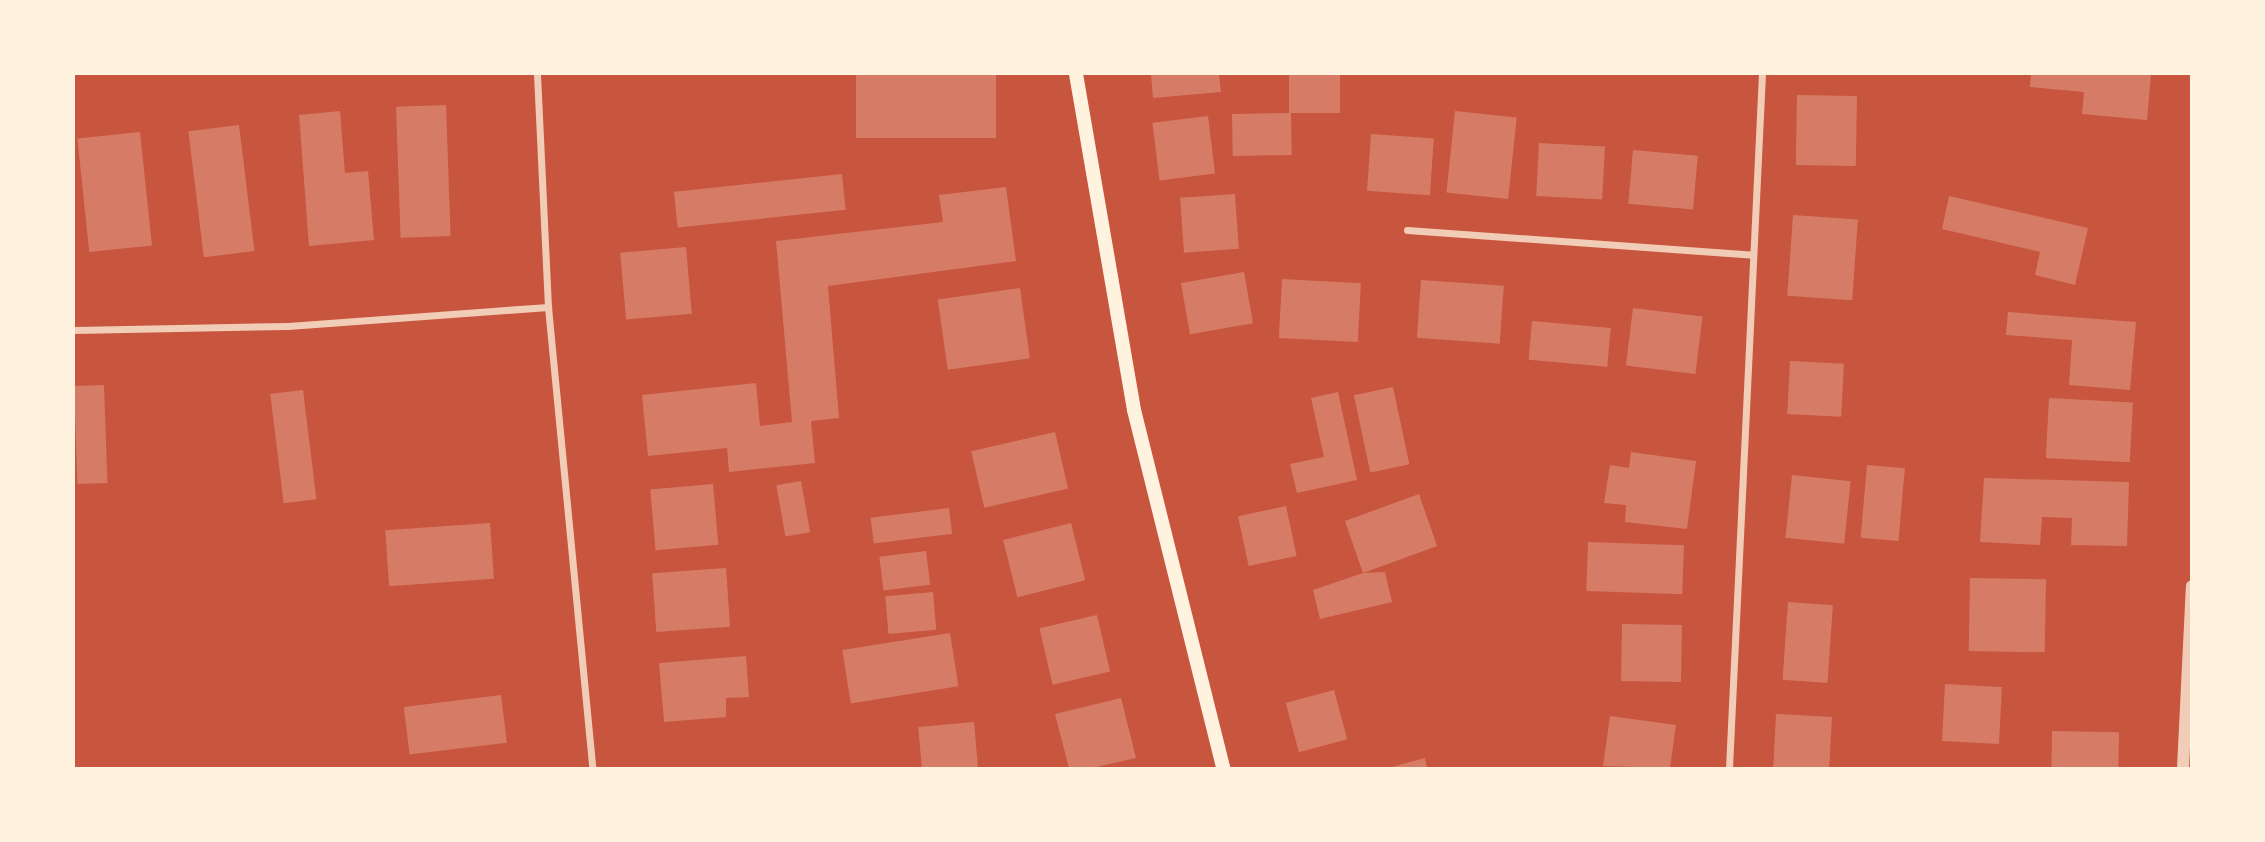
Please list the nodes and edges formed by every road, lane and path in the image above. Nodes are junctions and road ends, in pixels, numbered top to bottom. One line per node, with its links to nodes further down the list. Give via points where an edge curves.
1 (537, 74): 6 (street)
2 (1076, 74): 10 (main road, via 1134,410)
3 (1762, 74): 5 (street)
4 (1407, 230): 5 (street)
5 (1754, 255): 11 (street)
6 (548, 307): 7 (street, via 288,326); 9 (street)
7 (74, 330)
8 (2192, 586): 12 (street)
9 (592, 768)
10 (1223, 768)
11 (1729, 768)
12 (2182, 768)

